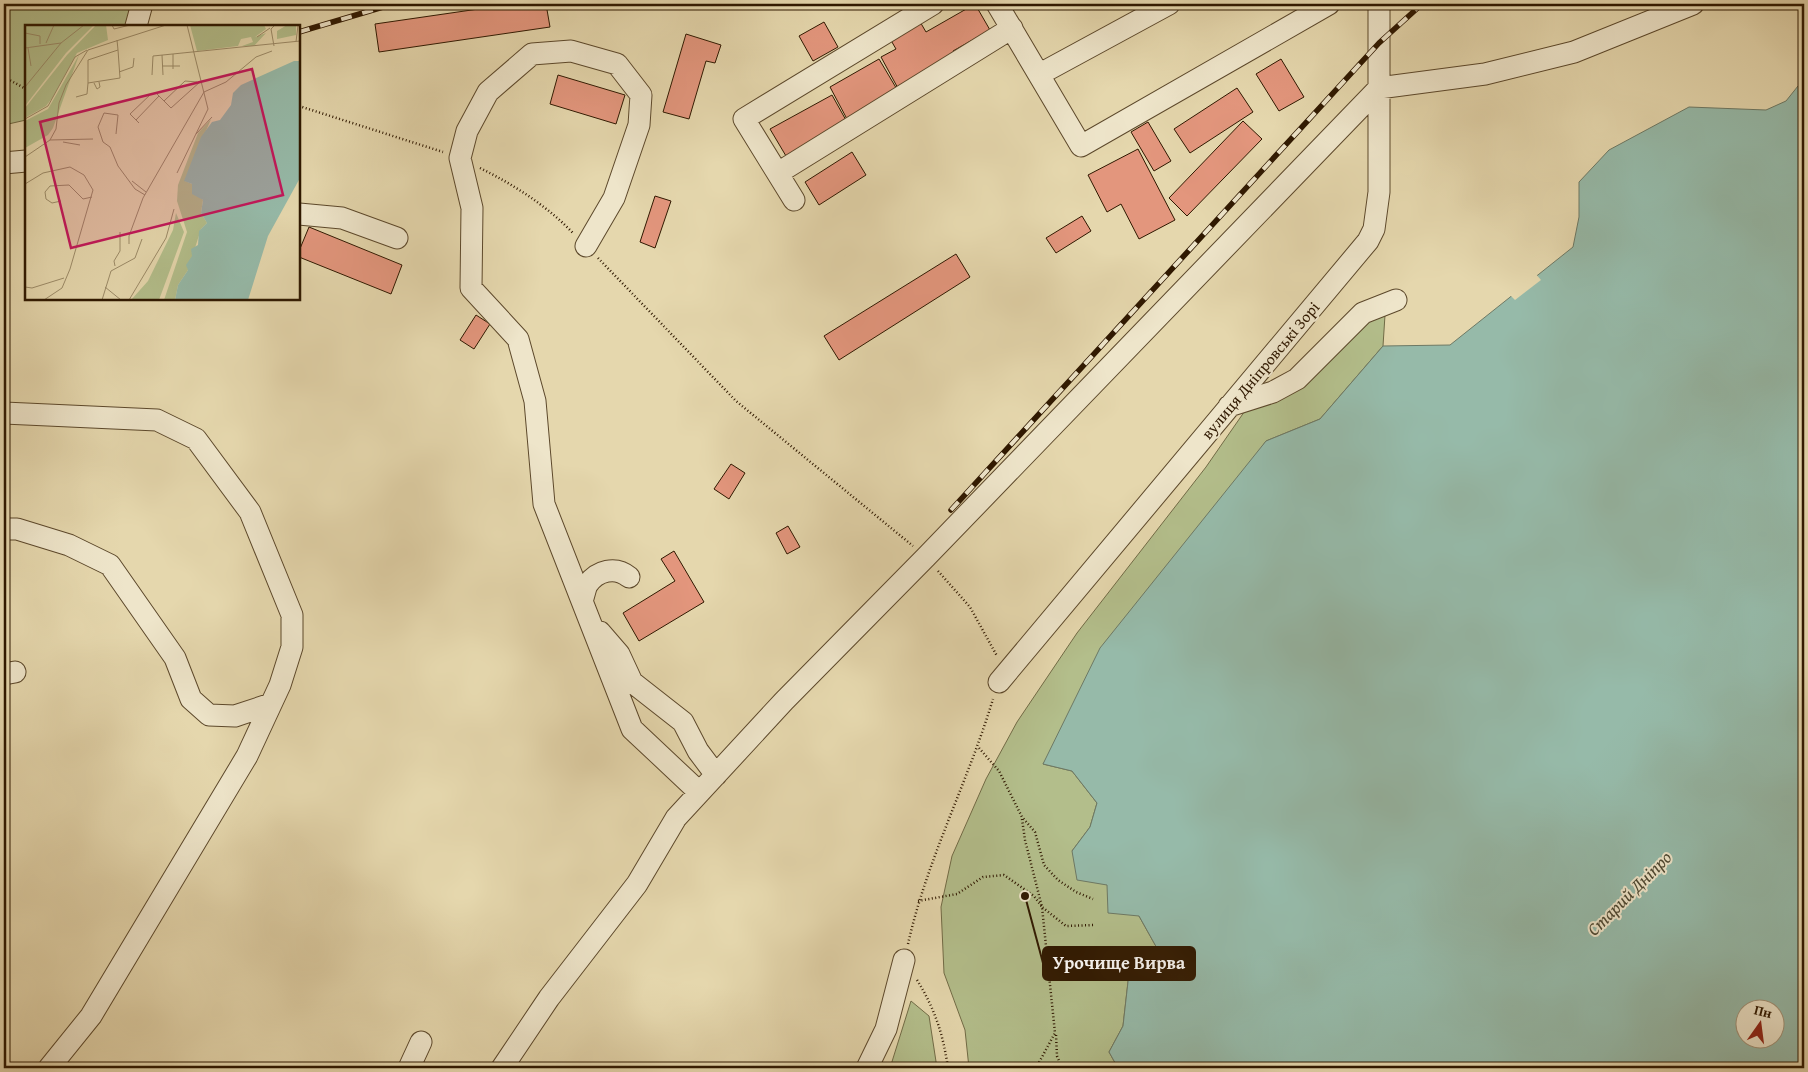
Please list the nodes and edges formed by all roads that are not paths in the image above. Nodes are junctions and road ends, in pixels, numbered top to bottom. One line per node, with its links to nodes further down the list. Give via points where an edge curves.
1 (142, 4): 8 (street)
2 (933, 4): 14 (street, via 744,119)
3 (997, 4): 9 (street)
4 (1168, 4): 10 (street)
5 (1329, 4): 10 (street, via 1081,146)
6 (1379, 4): 11 (street, вулиця Дніпровські Зорі)
7 (1693, 4): 11 (street, via 1574,52 1485,74)
8 (136, 25)
9 (1012, 28): 10 (street); 14 (street)
10 (1040, 74)
11 (1379, 88): 20 (street, вулиця Дніпровські Зорі, via 1379,192 1374,230 1364,247); 27 (street)
12 (25, 162): 13 (street)
13 (4, 163)
14 (778, 173): 15 (street)
15 (794, 200)
16 (300, 214): 17 (street, via 342,218)
17 (397, 238)
18 (586, 246): 24 (street, via 614,198 639,125 641,95 617,64 571,51 532,54 488,92 467,131 460,158 472,208 472,288 518,339 535,401 544,504)
19 (1396, 300): 20 (street, via 1364,313 1297,379 1273,392)
20 (1229, 406): 25 (street, вулиця Дніпровські Зорі)
21 (4, 413): 26 (street, via 157,420 196,439 250,512 292,615 292,646)
22 (4, 529): 26 (street, via 16,528 69,545 110,566 175,658 191,700 209,715 235,716)
23 (629, 577): 24 (street, via 622,571 611,570 598,575 587,586)
24 (586, 611): 27 (street, via 619,654 632,682 683,722 698,751); 28 (street, via 632,729)
25 (999, 682)
26 (271, 704): 31 (street, via 247,756 91,1016)
27 (716, 775): 28 (street)
28 (700, 792): 33 (street, via 676,818 637,884 549,998)
29 (904, 960): 34 (street, via 886,1029)
30 (421, 1042): 32 (street)
31 (49, 1068)
32 (409, 1068)
33 (502, 1068)
34 (867, 1068)

